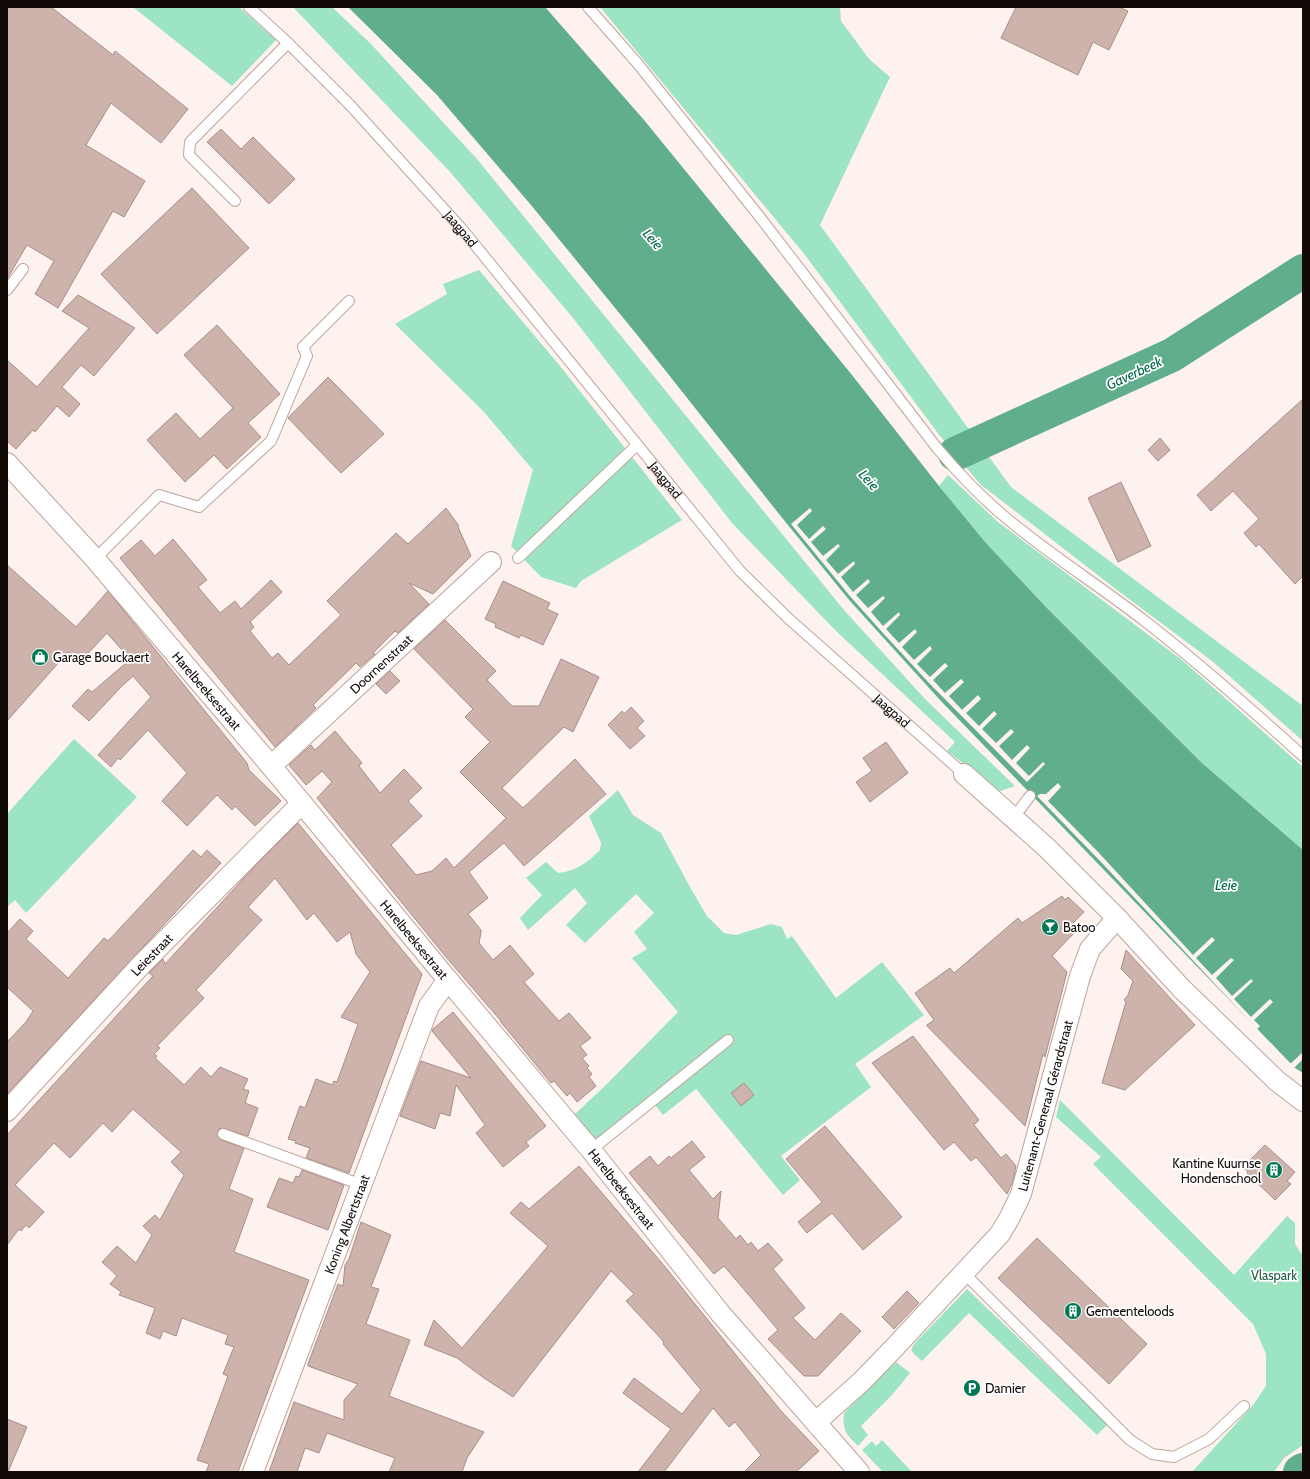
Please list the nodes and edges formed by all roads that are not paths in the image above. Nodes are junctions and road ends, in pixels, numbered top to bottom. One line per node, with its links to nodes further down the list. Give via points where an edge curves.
1 (249, 7): 3 (lane, Jaagpad)
2 (588, 7): 13 (lane, via 638,64 759,216 936,448 956,470 1006,517 1146,621 1241,700)
3 (288, 43): 4 (lane, via 190,142 189,155); 8 (lane, Jaagpad, via 350,105 462,229)
4 (236, 201)
5 (23, 269): 6 (lane)
6 (7, 290)
7 (349, 301): 11 (lane, via 303,347 307,356 271,441 199,507 160,495)
8 (637, 445): 10 (lane); 15 (lane, Jaagpad, via 740,571 789,619)
9 (7, 463): 11 (street, Harelbeeksestraat)
10 (518, 558)
11 (95, 559): 14 (street, Harelbeeksestraat)
12 (491, 562): 14 (street, Doornenstraat)
13 (1303, 756)
14 (271, 766): 17 (street, Harelbeeksestraat)
15 (964, 774): 18 (street, Jaagpad)
16 (1030, 796): 18 (lane)
17 (302, 803): 20 (street, Harelbeeksestraat); 23 (street, Leiestraat, via 141,965)
18 (1014, 817): 19 (street, Jaagpad, via 1064,863)
19 (1117, 918): 22 (street, via 1181,988 1277,1081); 27 (street, Luitenant-Generaal Gérardstraat, via 1090,949 1080,976 1021,1194 1000,1234)
20 (448, 980): 25 (street, Harelbeeksestraat); 26 (street, Koning Albertstraat, via 429,1006)
21 (728, 1040): 25 (lane)
22 (1303, 1100)
23 (7, 1111)
24 (223, 1134): 26 (lane)
25 (591, 1150): 29 (street, Harelbeeksestraat, via 720,1313)
26 (362, 1185): 30 (street, Koning Albertstraat)
27 (964, 1273): 28 (lane, via 1130,1440 1152,1454 1174,1457 1209,1439); 29 (street, Luitenant-Generaal Gérardstraat, via 867,1377)
28 (1244, 1406)
29 (816, 1422): 31 (street)
30 (253, 1472)
31 (859, 1472)

